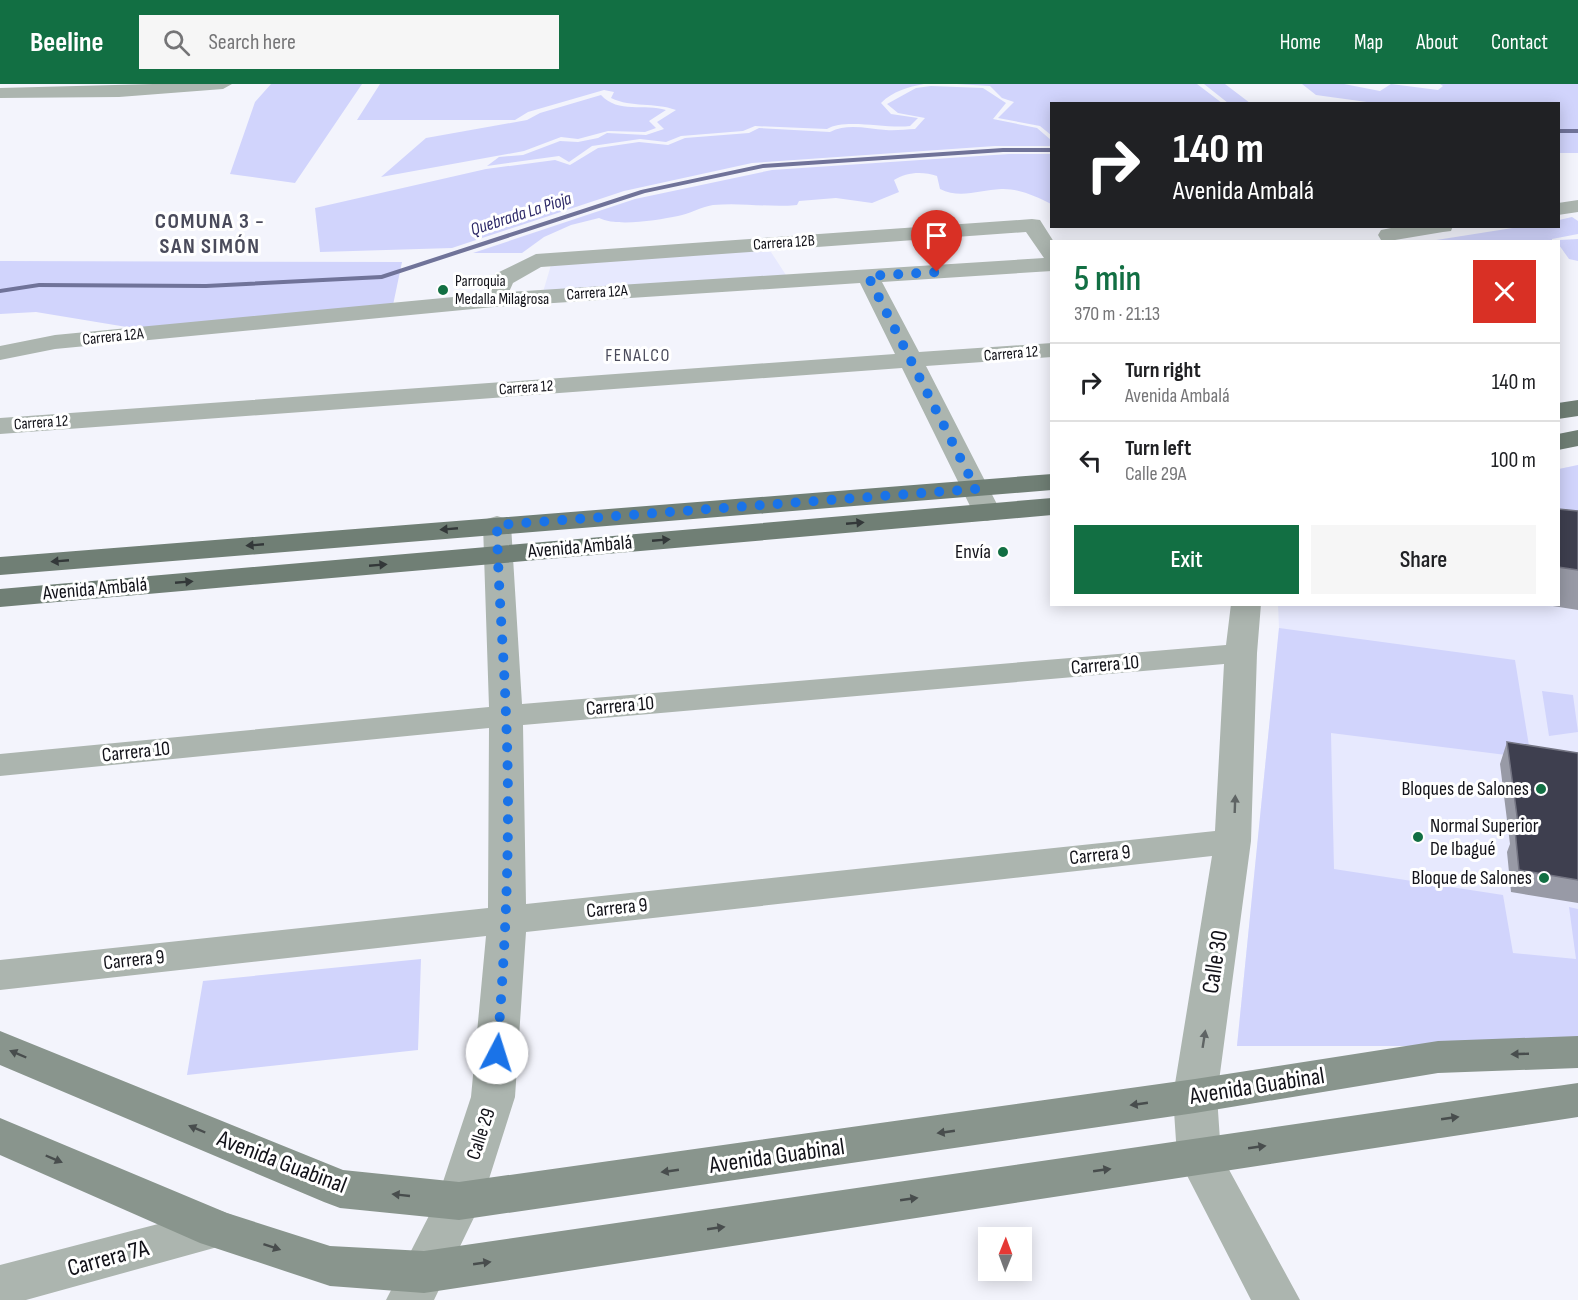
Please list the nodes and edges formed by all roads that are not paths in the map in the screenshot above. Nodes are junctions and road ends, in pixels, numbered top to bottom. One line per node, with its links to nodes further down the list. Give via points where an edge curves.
1 (223, 84): 2 (street, via 119,92)
2 (0, 93)
3 (1577, 197): 4 (street)
4 (1560, 208)
5 (1434, 228): 7 (street)
6 (1366, 229): 7 (street)
7 (1391, 238)
8 (1050, 251): 11 (street, Carrera 12B, via 1032,225 537,261 503,279)
9 (1050, 264): 10 (street, Carrera 12A)
10 (868, 276): 11 (street, Carrera 12A); 14 (street)
11 (494, 300): 13 (street, Carrera 12A, via 55,342)
12 (1050, 350): 14 (street, Carrera 12)
13 (0, 353)
14 (910, 362): 17 (street, Carrera 12); 21 (street)
15 (1578, 408): 16 (main road)
16 (1560, 411)
17 (0, 426)
18 (1578, 438): 19 (main road)
19 (1560, 442)
20 (1050, 483): 21 (main road, Avenida Ambalá)
21 (981, 501): 22 (main road, Avenida Ambalá); 23 (main road, Avenida Ambalá)
22 (1050, 506)
23 (498, 540): 24 (main road, Avenida Ambalá, one-way to 24); 25 (main road, Avenida Ambalá, one-way to 23); 28 (street, Calle 29)
24 (0, 566)
25 (0, 598)
26 (1246, 606): 27 (street, Calle 30)
27 (1241, 653): 28 (street, Carrera 10); 30 (street, Calle 30, one-way to 27)
28 (506, 716): 29 (street, Carrera 10); 31 (street, Calle 29)
29 (0, 765)
30 (1233, 840): 31 (street, Carrera 9); 35 (street, Calle 30, one-way to 30)
31 (507, 920): 32 (street, Carrera 9); 39 (street, Calle 29, via 493,1098)
32 (0, 975)
33 (0, 1047): 39 (main road, Avenida Guabinal, one-way to 33, via 340,1189)
34 (1578, 1052): 35 (main road, Avenida Guabinal, one-way to 35, via 1438,1057)
35 (1195, 1096): 38 (street, Calle 30); 39 (main road, Avenida Guabinal, one-way to 39)
36 (1578, 1100): 38 (main road, one-way to 36)
37 (0, 1136): 40 (main road, one-way to 40)
38 (1199, 1156): 42 (main road, one-way to 38); 43 (street, Calle 30)
39 (459, 1201): 42 (street, Calle 29)
40 (216, 1229): 41 (street, Carrera 7A); 42 (main road, one-way to 42, via 330,1266)
41 (0, 1286)
42 (417, 1286)
43 (1276, 1300)

